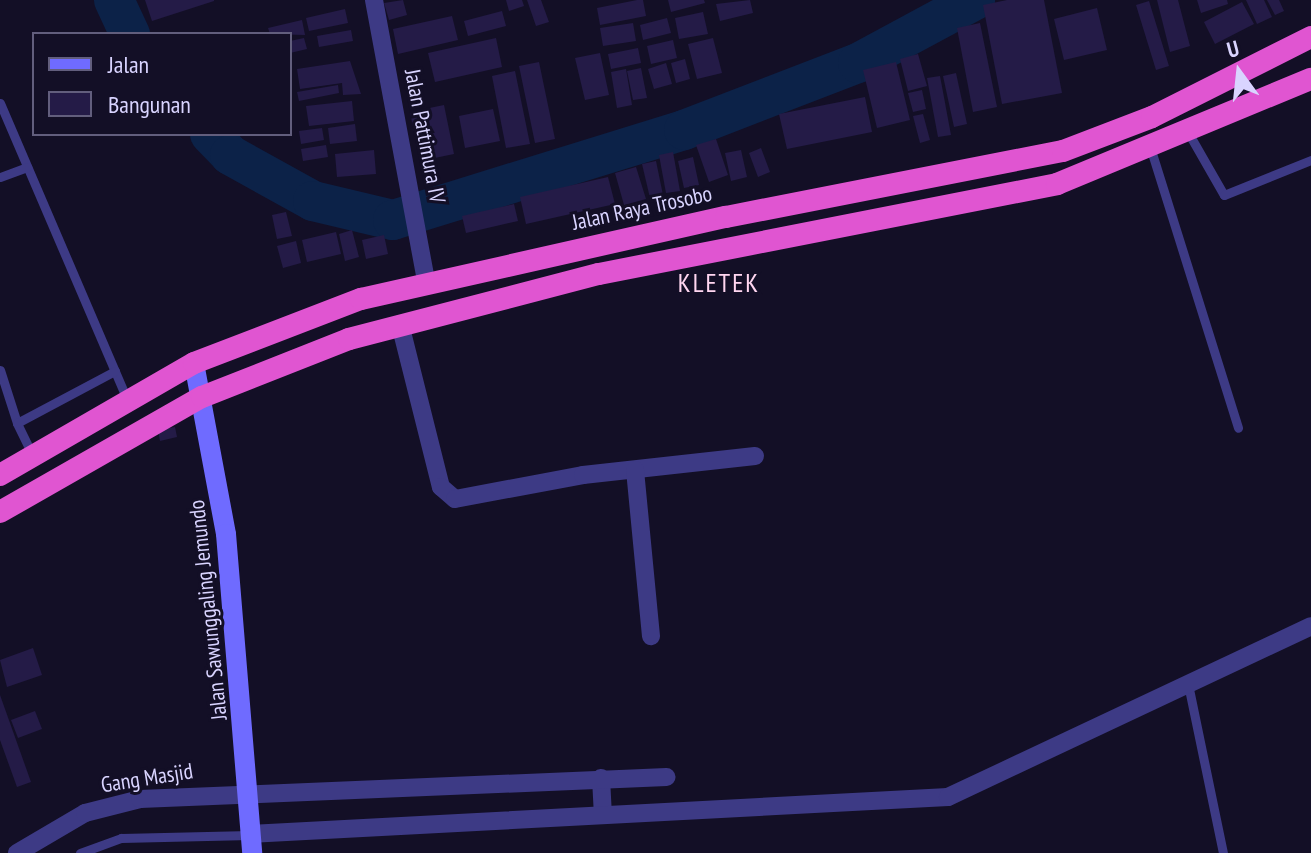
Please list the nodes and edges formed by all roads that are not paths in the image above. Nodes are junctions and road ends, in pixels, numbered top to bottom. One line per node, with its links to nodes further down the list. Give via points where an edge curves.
1 (374, 0): 10 (street, Jalan Pattimura IV)
2 (1311, 37): 10 (highway, Jalan Raya Trosobo, via 1152,117 1063,151)
3 (1310, 82): 5 (highway)
4 (0, 104): 8 (lane)
5 (1189, 134): 6 (highway); 7 (lane, via 1224,195)
6 (1151, 150): 11 (highway, via 1057,184 599,274); 18 (lane)
7 (1311, 160)
8 (27, 167): 9 (lane); 14 (lane)
9 (0, 177)
10 (426, 281): 12 (highway, Jalan Raya Trosobo)
11 (400, 324): 15 (highway); 21 (street, via 447,495 455,499)
12 (194, 363): 15 (main road, Jalan Sawunggaling Jemundo); 16 (highway, Jalan Raya Trosobo)
13 (0, 370): 17 (lane)
14 (115, 371): 16 (lane); 17 (lane)
15 (202, 397): 23 (highway); 29 (main road, Jalan Sawunggaling Jemundo, via 226,534)
16 (127, 399): 19 (highway, Jalan Raya Trosobo)
17 (17, 423): 19 (lane)
18 (1238, 428)
19 (32, 454): 22 (highway, Jalan Raya Trosobo)
20 (755, 456): 21 (street)
21 (635, 470): 25 (street)
22 (0, 475)
23 (0, 512)
24 (1311, 626): 26 (street)
25 (651, 636)
26 (1188, 684): 28 (street, via 948,797); 33 (lane)
27 (667, 777): 28 (street)
28 (602, 795): 29 (street, Gang Masjid); 30 (street)
29 (249, 797): 30 (main road, Jalan Sawunggaling Jemundo); 31 (street, Gang Masjid, via 126,802 85,813)
30 (251, 837): 32 (lane, via 121,838)
31 (17, 853)
32 (80, 853)
33 (1223, 853)

